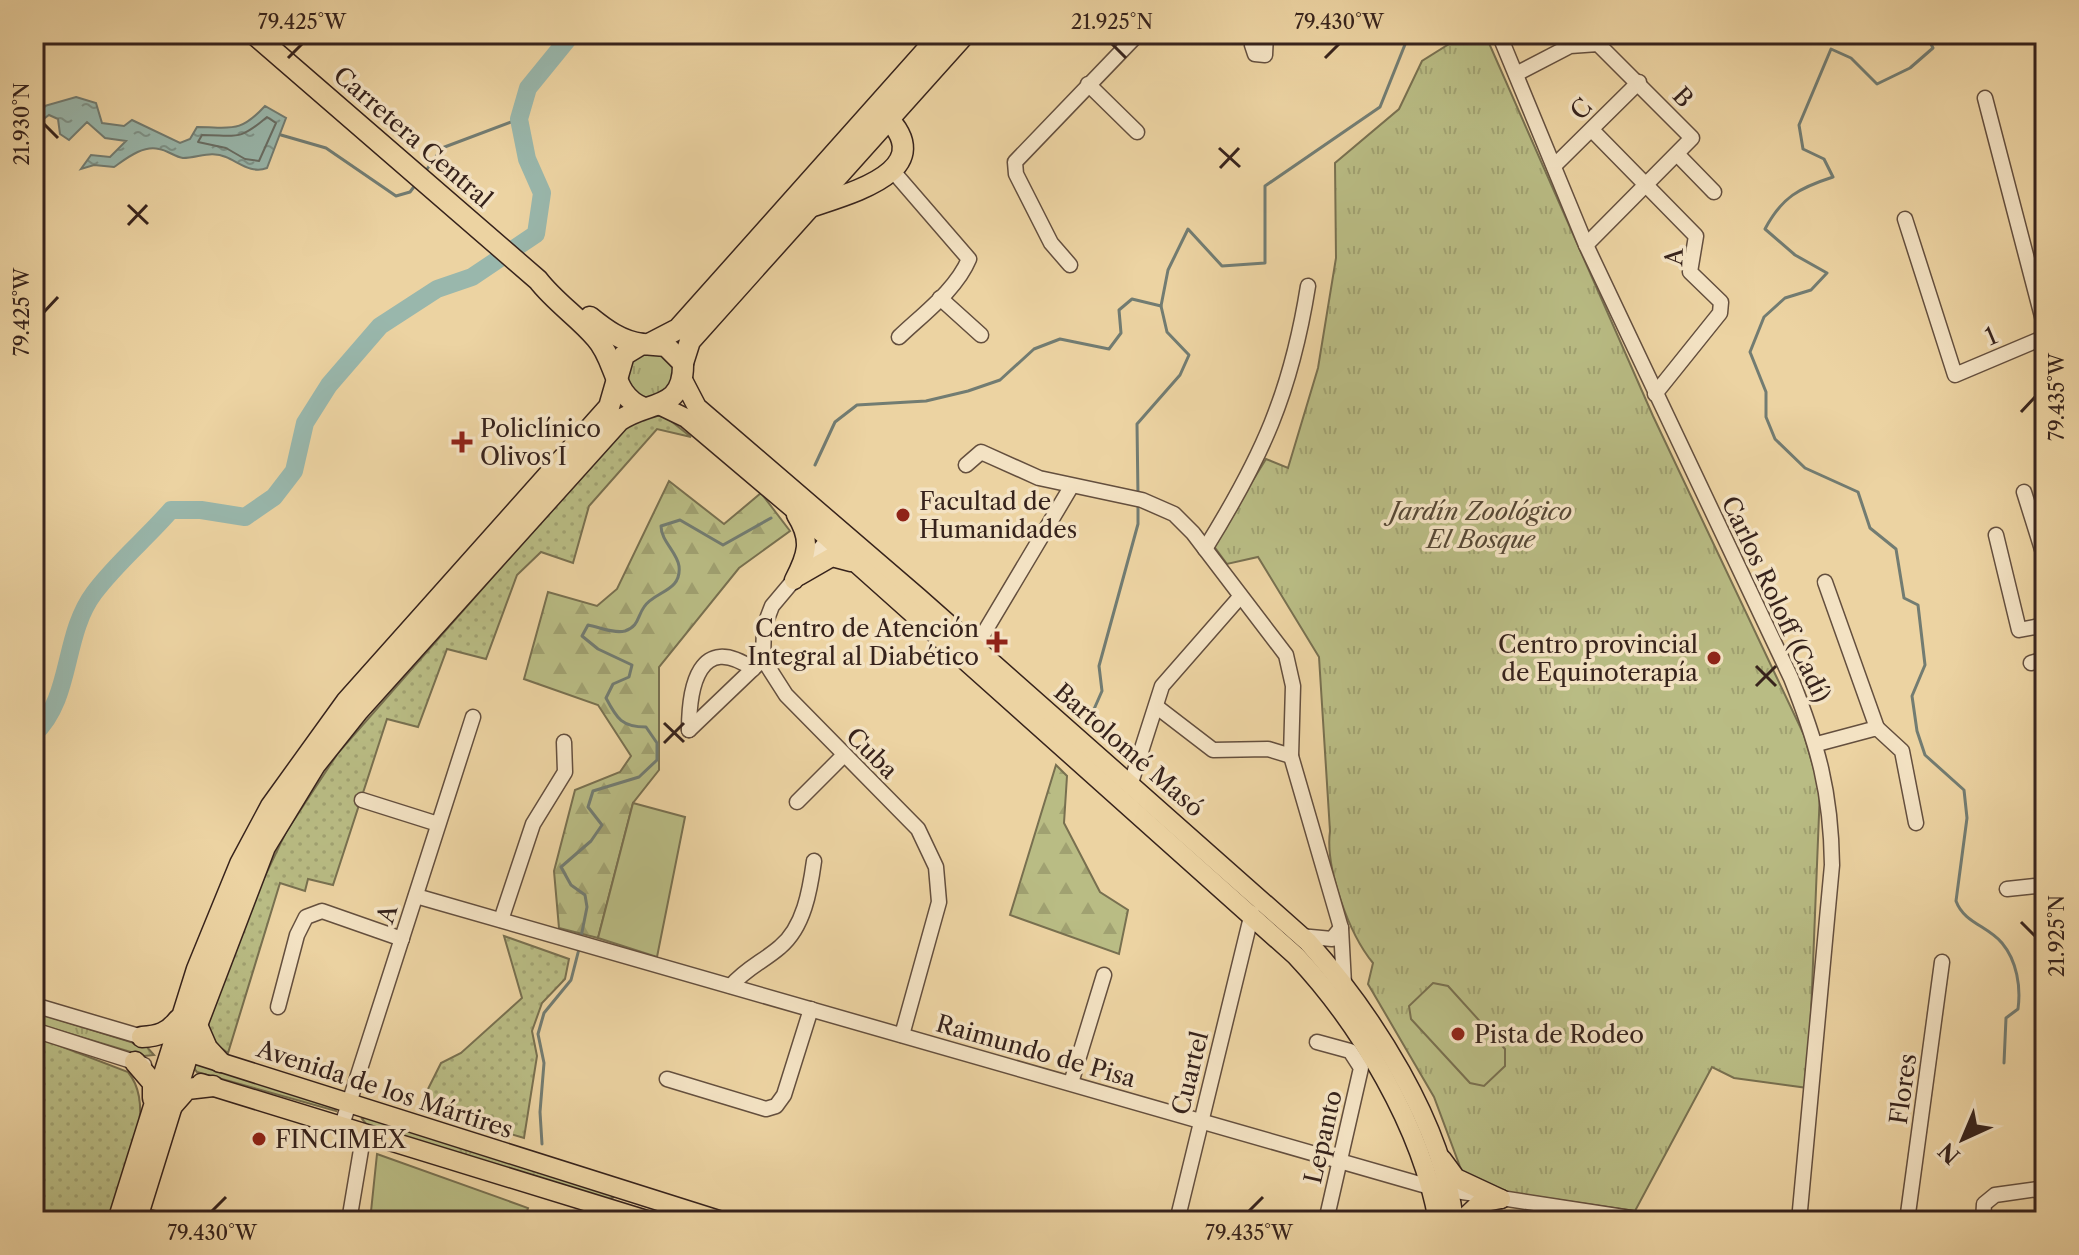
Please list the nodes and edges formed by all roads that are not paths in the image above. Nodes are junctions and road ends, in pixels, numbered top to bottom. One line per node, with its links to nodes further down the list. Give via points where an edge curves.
1 (254, 34): 25 (highway, Carretera Central)
2 (941, 34): 12 (highway)
3 (965, 34): 12 (highway)
4 (1138, 34): 10 (street)
5 (1259, 34): 6 (street, via 1252,45 1255,54 1265,55)
6 (1266, 34)
7 (1499, 34): 8 (street, Carlos Roloff (Cadí))
8 (1516, 74): 9 (street, B, via 1570,46 1598,44); 16 (street, Carlos Roloff (Cadí))
9 (1639, 82): 13 (street, C); 15 (street, B, via 1692,138)
10 (1088, 84): 14 (street); 24 (street, via 1015,162 1051,243)
11 (1985, 98): 28 (street)
12 (883, 113): 17 (highway, via 898,128 903,143); 20 (highway); 23 (highway)
13 (1592, 130): 16 (street, C); 18 (street, A)
14 (1137, 132)
15 (1677, 154): 18 (street); 19 (street)
16 (1554, 166): 22 (street, Carlos Roloff (Cadí))
17 (892, 170): 20 (highway, via 857,193); 27 (street, via 969,259)
18 (1648, 186): 22 (street); 35 (street, A, via 1696,236 1690,272 1721,302 1720,313)
19 (1714, 192)
20 (810, 207): 23 (highway)
21 (1905, 219): 31 (street, 1, via 1955,375)
22 (1586, 245): 35 (street, Carlos Roloff (Cadí))
23 (746, 265): 32 (highway, via 678,329); 33 (highway, via 690,341)
24 (1070, 265)
25 (538, 280): 32 (highway, via 606,330 629,342); 34 (highway, via 597,339)
26 (1308, 286): 43 (street, via 1298,349 1273,423 1250,476)
27 (940, 298): 29 (street); 30 (street)
28 (2045, 328)
29 (981, 335)
30 (899, 337)
31 (2045, 337)
32 (646, 343): 33 (highway, via 666,346); 34 (highway, via 624,355)
33 (683, 372): 36 (highway, via 673,396); 41 (main road, Bartolomé Masó, via 697,407)
34 (618, 382): 36 (highway, via 626,398); 82 (highway, via 609,407 375,668 304,756 240,864)
35 (1655, 394): 56 (street, Carlos Roloff (Cadí), via 1791,678)
36 (652, 407): 40 (main road, Bartolomé Masó, via 686,418); 82 (highway, via 619,421 315,765 265,847)
37 (966, 465): 38 (street, via 981,452)
38 (1071, 487): 43 (street, via 1142,500 1174,514); 50 (street)
39 (2024, 492): 44 (street)
40 (787, 503): 41 (main road, Bartolomé Masó); 46 (main road, via 806,532 808,547)
41 (833, 533): 45 (main road, Bartolomé Masó); 46 (street); 50 (main road, Bartolomé Masó)
42 (1996, 535): 49 (street, via 2019,630)
43 (1205, 549): 48 (street)
44 (2045, 559)
45 (856, 564): 46 (main road, via 832,557); 68 (main road, Bartolomé Masó)
46 (794, 580): 51 (street, via 772,606)
47 (1825, 582): 54 (street)
48 (1239, 598): 52 (street, via 1162,686); 58 (street, via 1286,655 1293,686)
49 (2045, 625)
50 (975, 648): 59 (main road, Bartolomé Masó)
51 (758, 664): 51 (street, via 717,656 700,669 692,684 689,730); 57 (street, Cuba)
52 (1157, 707): 58 (street, via 1213,750 1268,749); 59 (street)
53 (473, 717): 63 (street, A)
54 (1877, 728): 56 (street); 62 (street, via 1902,751)
55 (564, 742): 69 (street, via 565,772 533,824)
56 (1817, 744): 119 (street, Carlos Roloff (Cadí), via 1830,807 1832,865)
57 (843, 756): 61 (street); 84 (street, Cuba, via 918,829 940,879 934,925)
58 (1291, 756): 71 (street)
59 (1130, 786): 70 (main road, Bartolomé Masó)
60 (362, 800): 63 (street)
61 (797, 802)
62 (1916, 823)
63 (438, 824): 67 (street, A)
64 (814, 861): 78 (street, via 794,933)
65 (2045, 885): 66 (street)
66 (2007, 889)
67 (416, 896): 69 (street, Raimundo de Pisa); 74 (street, A)
68 (1252, 913): 70 (main road, Bartolomé Masó); 73 (street, Cuartel)
69 (501, 920): 78 (street, Raimundo de Pisa)
70 (1275, 924): 72 (main road, Bartolomé Masó); 73 (street); 101 (main road, Bartolomé Masó, via 1362,1041)
71 (1341, 928): 72 (street, via 1332,939); 77 (street)
72 (1300, 936): 77 (main road, Bartolomé Masó)
73 (1248, 937): 96 (street, Cuartel)
74 (402, 939): 80 (street, via 322,911 306,917); 94 (street, A)
75 (1942, 962): 120 (street, Flores)
76 (1104, 975): 92 (street)
77 (1344, 984): 99 (main road, Bartolomé Masó, via 1390,1054)
78 (731, 986): 81 (street, Raimundo de Pisa)
79 (34, 1005): 85 (street, Avenida de los Mártires)
80 (278, 1007)
81 (811, 1009): 84 (street, Raimundo de Pisa); 91 (street, via 776,1106 766,1109)
82 (188, 1023): 85 (highway); 87 (highway); 89 (highway)
83 (34, 1030): 88 (street, Avenida de los Mártires)
84 (902, 1035): 92 (street, Raimundo de Pisa)
85 (142, 1037): 87 (street, Avenida de los Mártires)
86 (1317, 1042): 100 (street, Lepanto, via 1350,1051 1361,1068)
87 (179, 1049): 89 (main road, Avenida de los Mártires); 90 (highway)
88 (135, 1062): 90 (street, Avenida de los Mártires); 95 (highway, via 153,1083)
89 (220, 1062): 94 (main road, Avenida de los Mártires)
90 (172, 1074): 93 (main road, Avenida de los Mártires); 95 (highway)
91 (667, 1079)
92 (1071, 1083): 96 (street, Raimundo de Pisa)
93 (213, 1086): 95 (highway, via 187,1089); 97 (main road, Avenida de los Mártires)
94 (349, 1103): 97 (street, A); 103 (main road, Avenida de los Mártires)
95 (162, 1108): 107 (highway); 108 (highway)
96 (1201, 1121): 100 (street, Raimundo de Pisa); 113 (street, Cuartel)
97 (342, 1125): 98 (main road, Avenida de los Mártires)
98 (364, 1132): 106 (main road, Avenida de los Mártires); 110 (street)
99 (1435, 1151): 101 (main road, Bartolomé Masó); 104 (main road, via 1456,1178)
100 (1340, 1161): 101 (street, Raimundo de Pisa); 114 (street, Lepanto)
101 (1438, 1188): 104 (street, Raimundo de Pisa); 115 (main road, Bartolomé Masó); 116 (main road, Bartolomé Masó)
102 (2045, 1188): 121 (street, via 1995,1195 1984,1204)
103 (629, 1193): 105 (main road, Avenida de los Mártires); 106 (street)
104 (1501, 1199): 117 (main road, via 1480,1203); 118 (street, Raimundo de Pisa)
105 (653, 1200): 111 (main road); 112 (main road, Avenida de los Mártires)
106 (622, 1217): 111 (main road, Avenida de los Mártires)
107 (137, 1218): 109 (street)
108 (118, 1221)
109 (164, 1221)
110 (349, 1221)
111 (649, 1221)
112 (722, 1221)
113 (1177, 1221)
114 (1326, 1221)
115 (1438, 1221)
116 (1454, 1221)
117 (1461, 1221)
118 (1650, 1221)
119 (1799, 1221)
120 (1907, 1221)
121 (1983, 1221)

